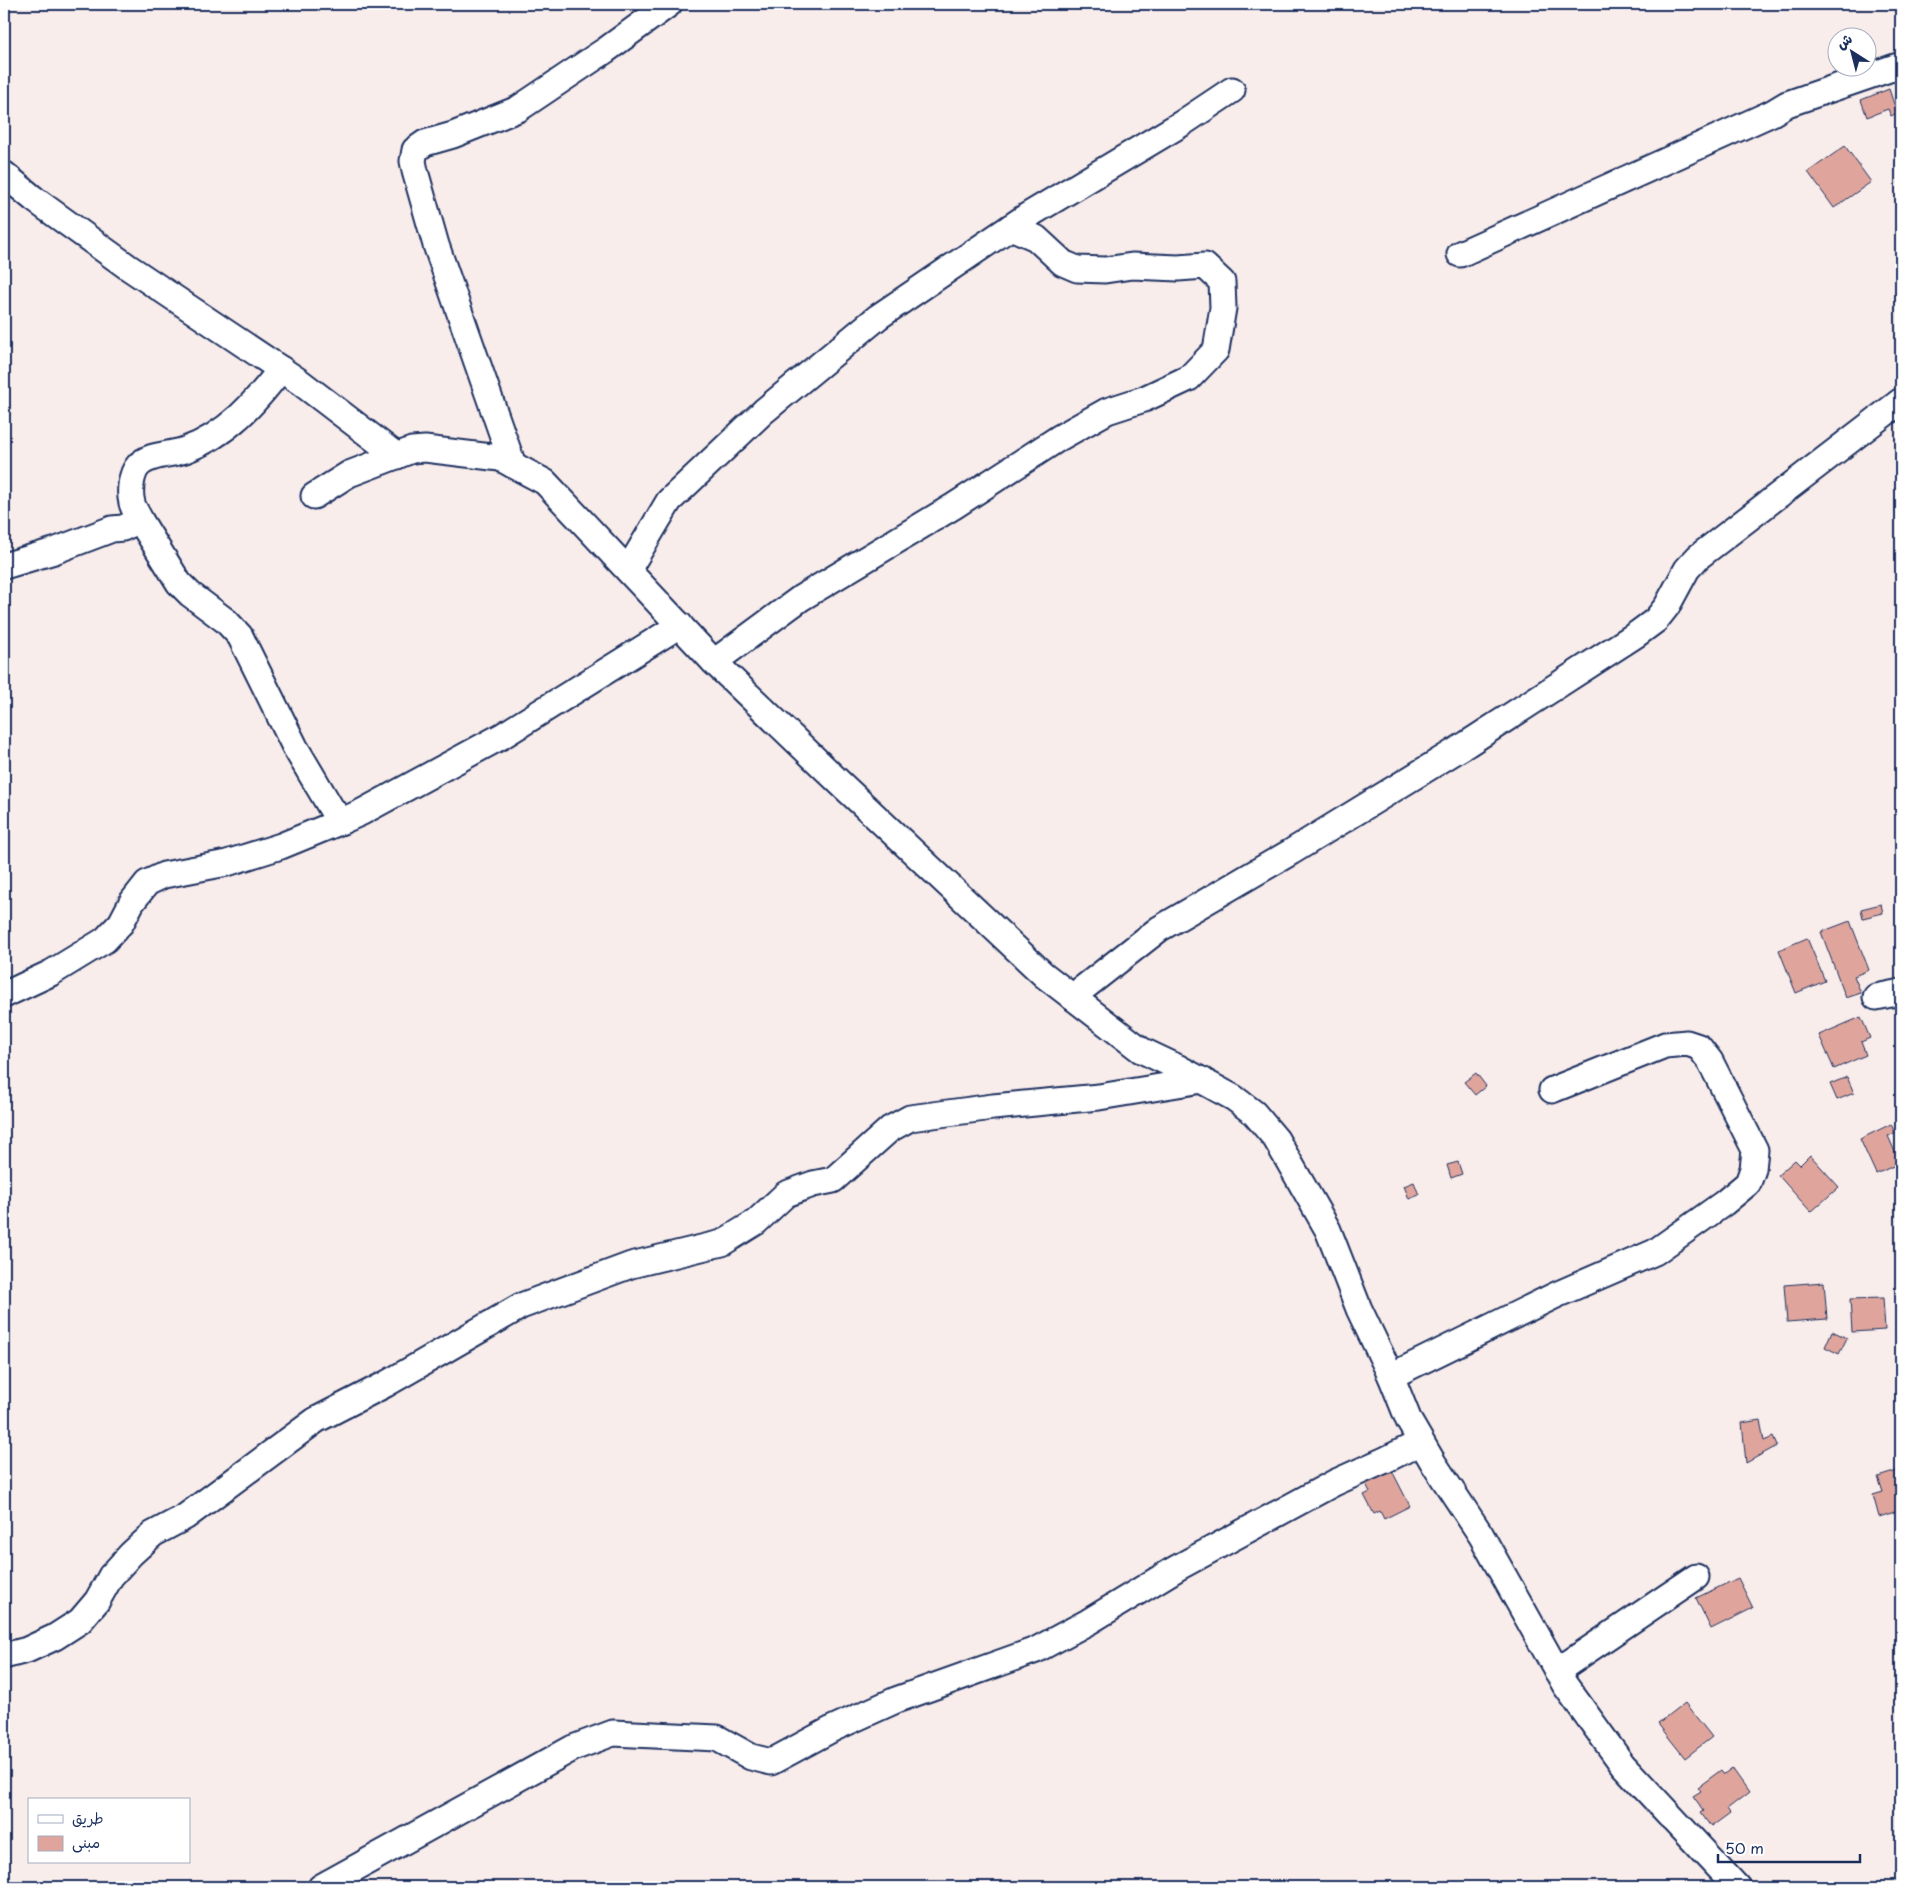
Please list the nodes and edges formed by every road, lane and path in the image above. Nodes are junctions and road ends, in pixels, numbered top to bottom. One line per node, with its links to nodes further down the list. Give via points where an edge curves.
1 (669, 4): 10 (street, via 518,109 426,143 416,150 413,161 436,245)
2 (1901, 65): 6 (street, via 1787,104)
3 (1232, 90): 5 (street)
4 (4, 174): 7 (street, via 128,267)
5 (1011, 227): 14 (street, via 878,317 764,411 669,501); 16 (street, via 1036,238 1063,262 1077,269 1205,266 1222,282 1223,308 1216,350 1189,378 1144,399 1107,411 1059,438 801,598)
6 (1460, 254)
7 (281, 369): 9 (street); 12 (street, via 242,415 219,433 185,450 151,458 138,465 132,477 132,502)
8 (1901, 401): 20 (street, via 1698,557 1687,569 1668,606 1637,634 1467,744 1159,929)
9 (397, 456): 10 (street, via 425,449 500,458); 11 (street, via 349,474)
10 (513, 465): 14 (street, via 545,482)
11 (314, 496)
12 (140, 520): 13 (street); 17 (street, via 179,583 240,636 295,747)
13 (4, 566)
14 (628, 570): 15 (street)
15 (680, 625): 16 (street); 17 (street, via 502,736)
16 (714, 662): 20 (street, via 964,901)
17 (342, 821): 19 (street, via 228,863 164,875 147,883 106,940 51,973)
18 (1901, 992): 21 (street)
19 (4, 995)
20 (1072, 997): 22 (street, via 1141,1050)
21 (1876, 997)
22 (1202, 1080): 24 (street, via 1254,1113 1276,1139 1328,1230 1359,1309); 27 (street, via 1099,1097 910,1118 890,1129 833,1180 786,1194 756,1222 722,1243 631,1265 521,1306 386,1384 316,1420 185,1517 153,1534 130,1554 80,1621 27,1650)
23 (1552, 1090): 24 (street, via 1665,1045 1687,1043 1699,1047 1710,1061 1755,1150 1748,1182 1724,1204 1655,1252 1556,1295)
24 (1391, 1376): 25 (street)
25 (1421, 1442): 28 (street, via 1481,1536); 29 (street, via 1325,1488 1177,1568 1036,1650 896,1700 771,1762 751,1758 717,1738 612,1733 573,1748)
26 (1696, 1577): 28 (street)
27 (4, 1656)
28 (1557, 1671): 30 (street, via 1624,1765)
29 (321, 1887)
30 (1737, 1887)

